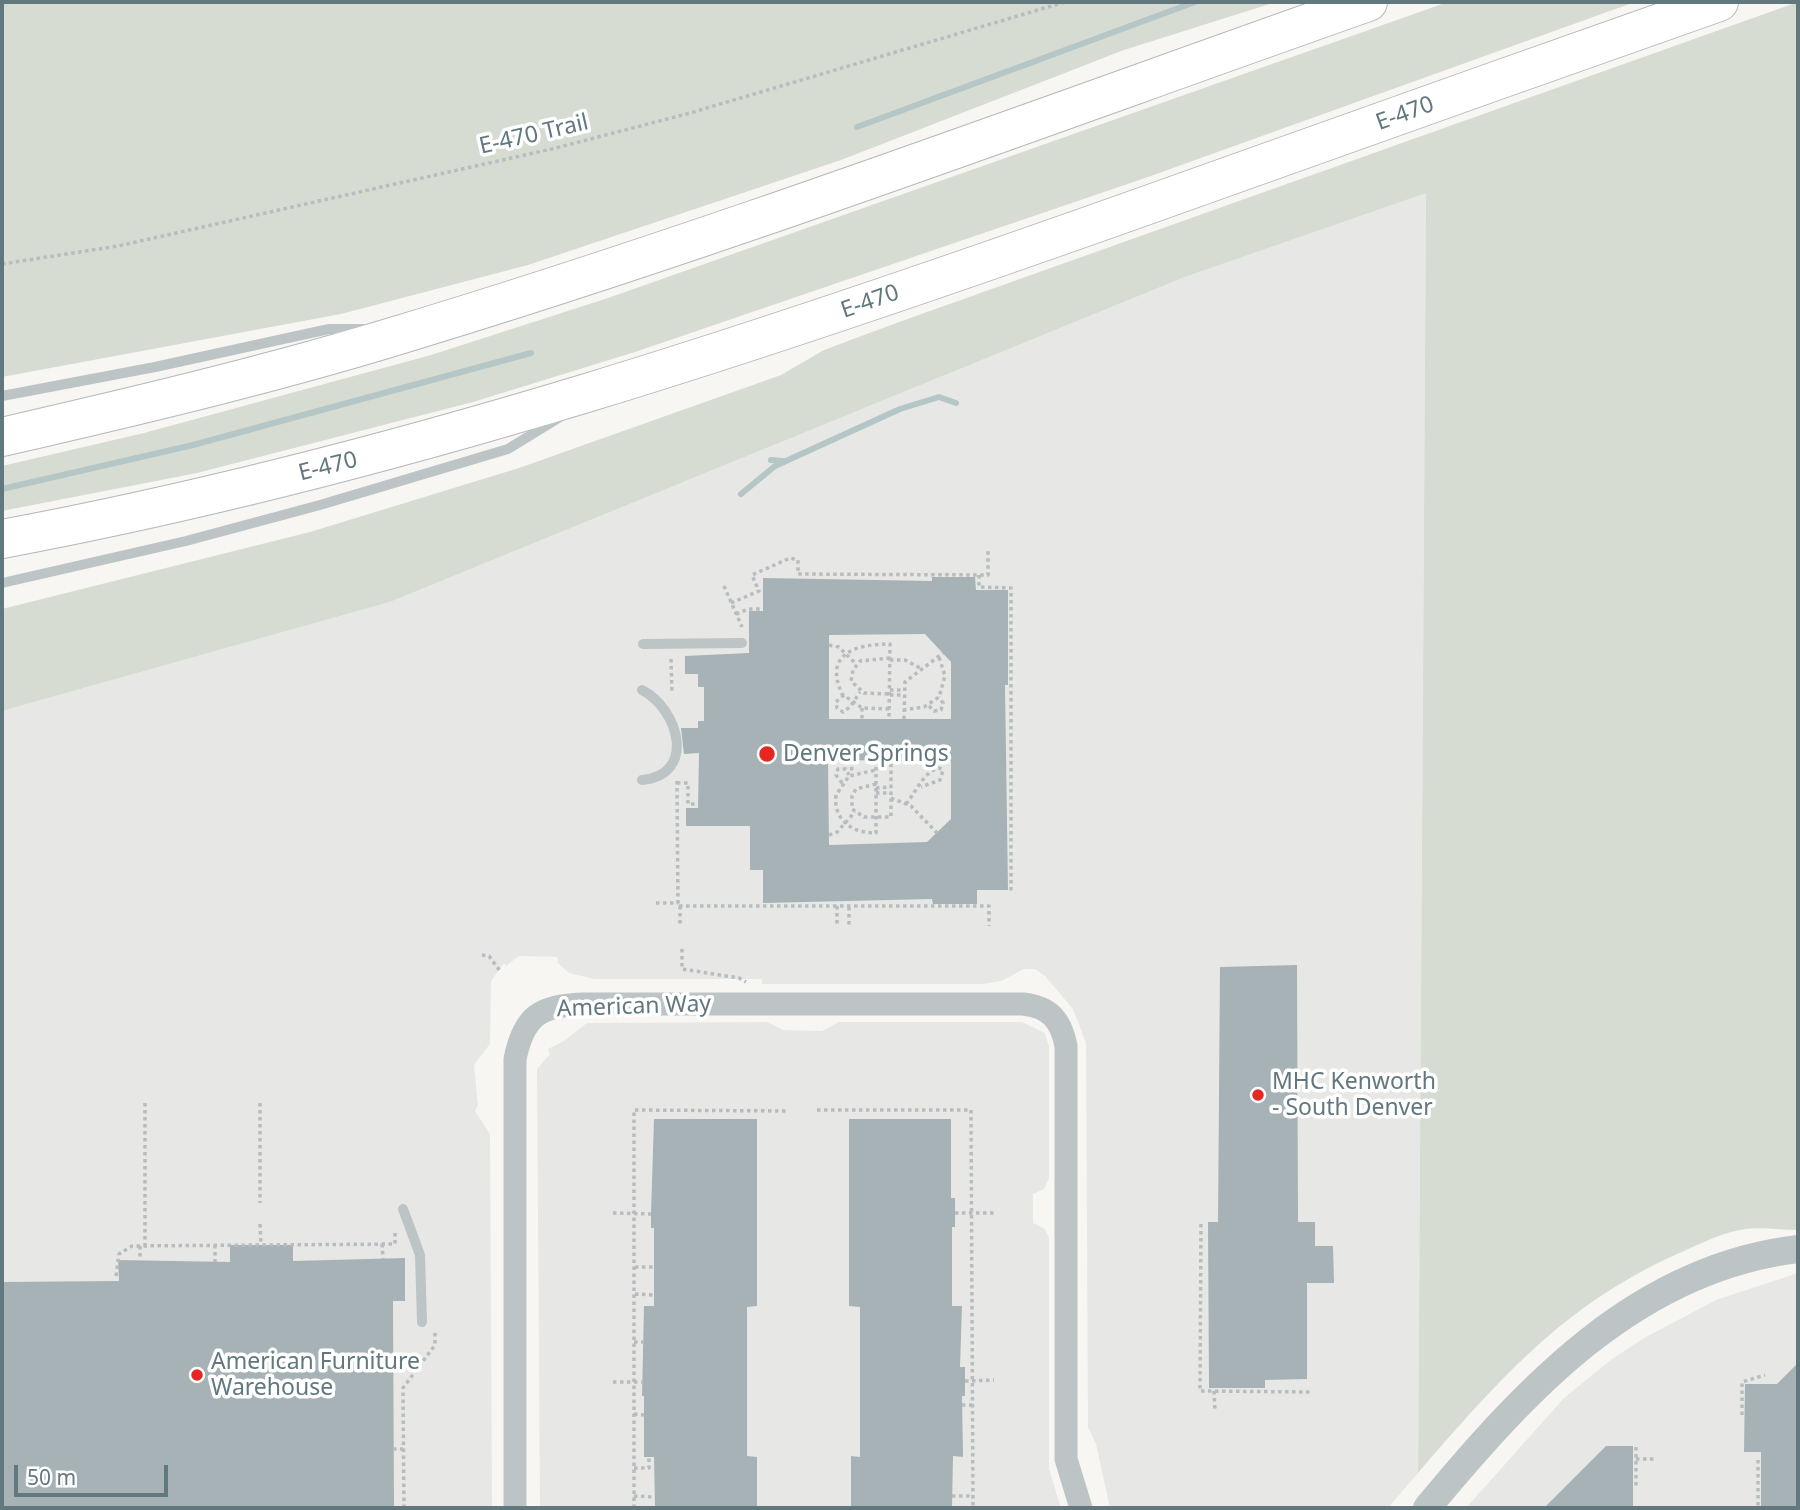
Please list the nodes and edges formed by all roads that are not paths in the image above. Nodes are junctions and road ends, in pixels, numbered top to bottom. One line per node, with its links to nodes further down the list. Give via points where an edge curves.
1 (1368, 2): 3 (highway, via 702,238)
2 (1719, 2): 4 (highway, E-470, via 1005,256)
3 (416, 329): 5 (lane, via 328,329); 6 (highway)
4 (603, 391): 7 (highway, E-470, via 333,466); 8 (lane, via 508,449 186,541)
5 (2, 396)
6 (2, 437)
7 (2, 539)
8 (2, 583)
9 (742, 643): 10 (lane)
10 (643, 644)
11 (642, 690): 12 (lane, via 667,712 676,729 677,744 662,776)
12 (642, 780)
13 (403, 1209): 15 (lane, via 420,1255)
14 (1798, 1249): 18 (street, via 1762,1255 1699,1276 1607,1328 1522,1399)
15 (422, 1322)
16 (515, 1508): 17 (street, American Way, via 514,1066 523,1031 536,1013 556,1005 583,1004 1023,1004 1052,1013 1066,1046 1066,1459)
17 (1081, 1508)
18 (1427, 1508)

